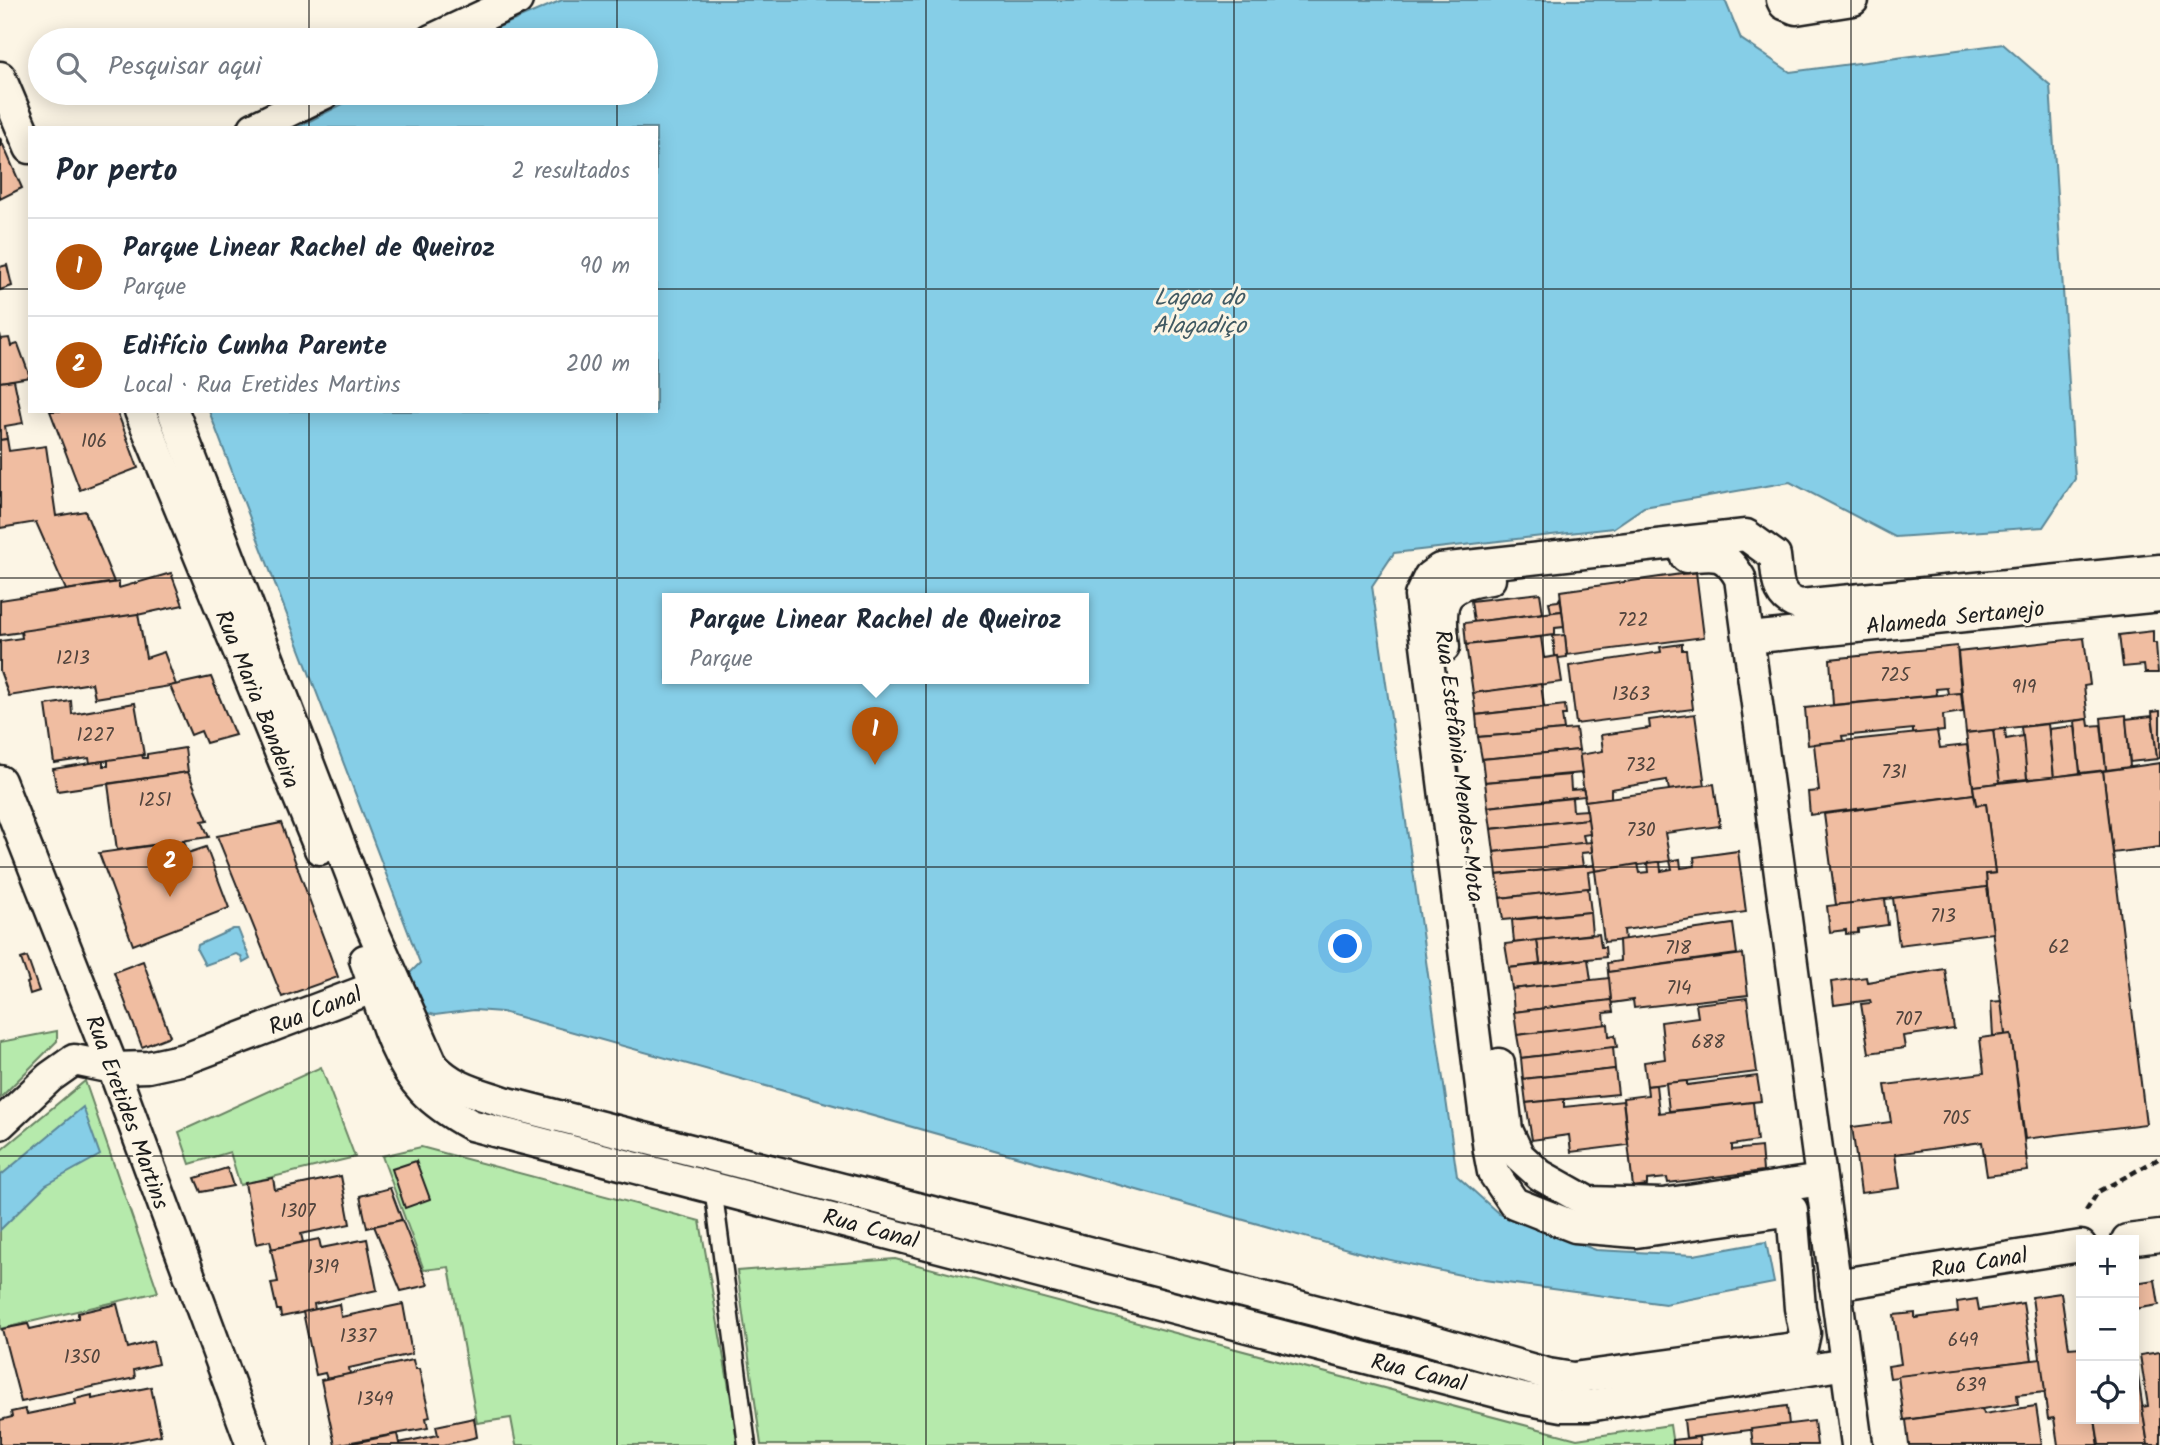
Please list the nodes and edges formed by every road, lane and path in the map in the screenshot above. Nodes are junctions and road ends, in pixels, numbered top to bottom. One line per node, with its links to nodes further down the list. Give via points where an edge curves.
1 (517, 0): 4 (street)
2 (1782, 0): 3 (street, via 1796,9)
3 (1853, 0)
4 (457, 28)
5 (0, 77): 8 (street)
6 (301, 105): 7 (street)
7 (258, 126)
8 (28, 143)
9 (140, 413): 15 (street, Rua Maria Bandeira)
10 (174, 413): 11 (street, via 391,975 433,1066 457,1087 1573,1378 1802,1347 1805,1333 1792,1210 1636,1232 1575,1227 1514,1203 1493,1172 1420,596 1429,577 1440,569 1746,535 1775,556 1782,596 1800,605)
11 (2160, 570)
12 (2160, 596): 13 (street, Alameda Sertanejo)
13 (1749, 638): 19 (street, Rua Estefânia Mendes Mota); 19 (street, Rua Estefânia Mendes Mota, via 1740,578 1722,556 1468,582 1452,589 1442,608 1507,1130 1519,1156 1541,1175 1588,1202 1663,1204)
14 (0, 781): 16 (street, Rua Eretides Martins)
15 (375, 987): 16 (street, Rua Canal, via 184,1059); 20 (street, Rua Canal, via 399,1055 421,1088 445,1110 471,1125)
16 (113, 1068): 17 (street, Rua Canal, via 74,1060); 26 (street, Rua Eretides Martins)
17 (0, 1124)
18 (2160, 1158): 23 (path, via 2098,1192)
19 (1821, 1180): 24 (street, Rua Estefânia Mendes Mota)
20 (713, 1187): 25 (street, Rua Canal, via 1562,1406 1609,1403); 27 (lane)
21 (2160, 1236): 22 (street)
22 (2139, 1239)
23 (2072, 1248): 24 (street, Rua Canal)
24 (1835, 1285): 25 (street, Rua Estefânia Mendes Mota)
25 (1846, 1364): 28 (street, Rua Estefânia Mendes Mota)
26 (253, 1445)
27 (747, 1445)
28 (1857, 1445)

